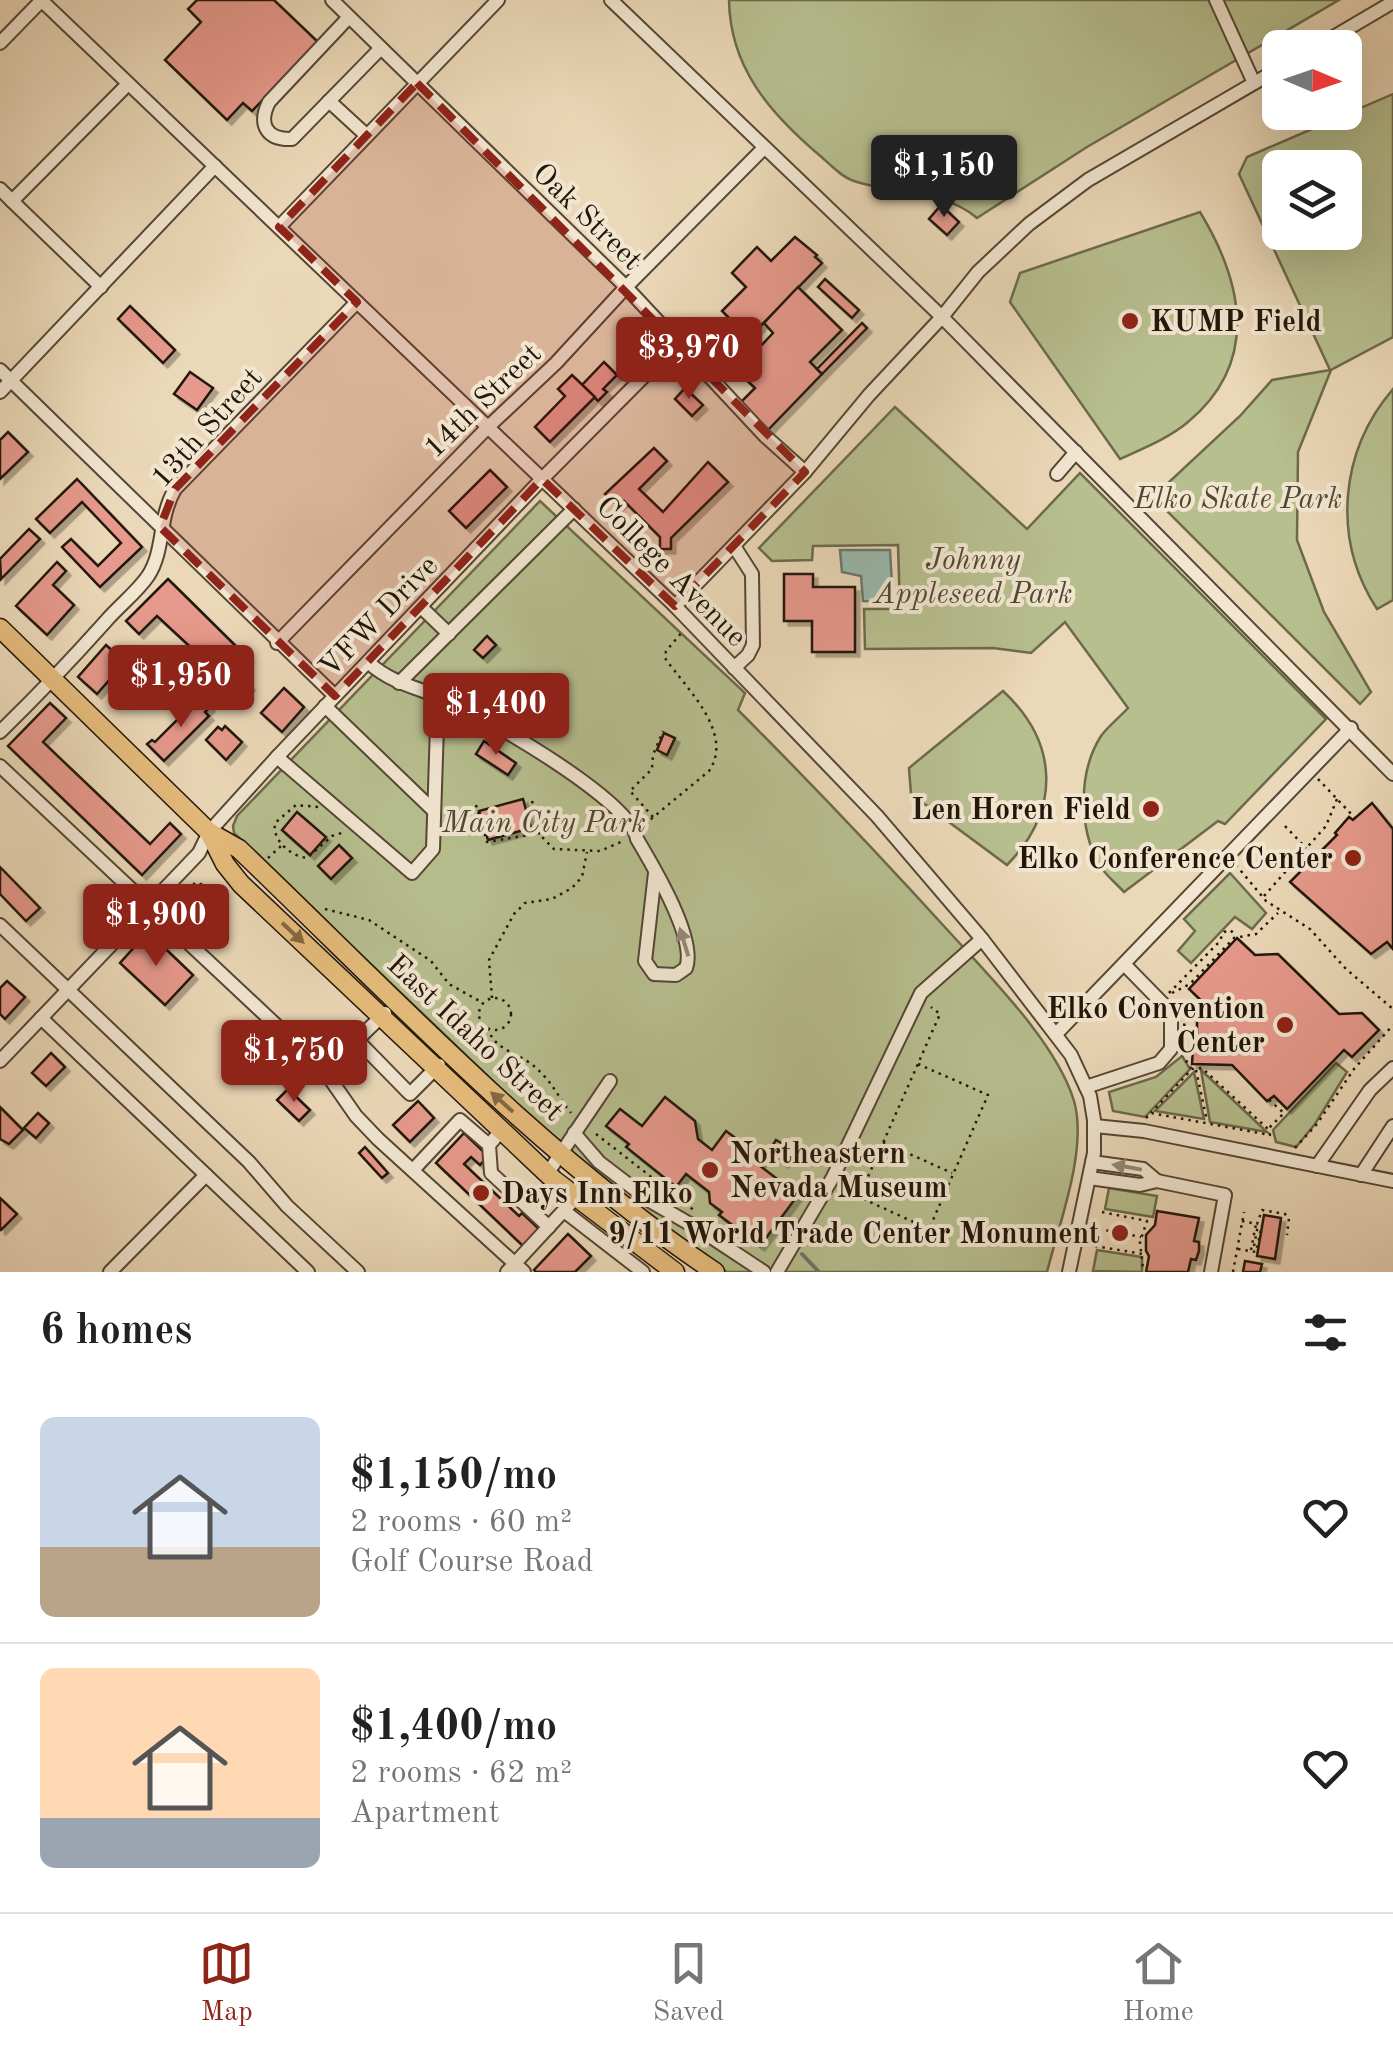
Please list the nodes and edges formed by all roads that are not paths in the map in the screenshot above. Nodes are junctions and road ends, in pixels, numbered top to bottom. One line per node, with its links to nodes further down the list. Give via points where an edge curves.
1 (41, 0): 9 (street); 14 (street, College Avenue)
2 (332, 0): 7 (street, Oak Street)
3 (498, 0): 12 (street)
4 (610, 0): 17 (street)
5 (1216, 0): 13 (street)
6 (1393, 2): 8 (street)
7 (350, 18): 10 (street, Oak Street); 15 (street, via 269,102 263,126 292,139)
8 (1345, 30)
9 (0, 43)
10 (381, 48): 12 (street, Oak Street); 15 (street)
11 (1262, 78): 13 (street)
12 (416, 83): 16 (street); 22 (street, Oak Street)
13 (1254, 83): 25 (street, via 1056,202 997,253)
14 (128, 84): 18 (street, College Avenue); 20 (street)
15 (329, 101): 16 (street)
16 (366, 135): 21 (street)
17 (764, 148): 22 (street, 14th Street); 25 (street)
18 (214, 166): 21 (street, College Avenue); 23 (street)
19 (0, 189): 20 (street)
20 (12, 201): 23 (street)
21 (279, 228): 24 (street, College Avenue)
22 (626, 286): 26 (street, Oak Street); 30 (street, 14th Street)
23 (101, 287): 28 (street)
24 (357, 302): 30 (street, College Avenue); 36 (street, 13th Street, via 175,489)
25 (942, 317): 31 (street); 32 (street)
26 (677, 343): 32 (street, Oak Street); 34 (street, VFW Drive)
27 (0, 370): 28 (street)
28 (11, 381): 29 (street); 36 (street)
29 (0, 392)
30 (488, 427): 34 (street, College Avenue); 42 (street, 14th Street)
31 (1076, 452): 33 (street); 49 (street)
32 (805, 472): 37 (street)
33 (1057, 474)
34 (542, 479): 35 (street, College Avenue); 39 (street, VFW Drive)
35 (574, 510): 38 (street, College Avenue); 41 (street)
36 (160, 527): 42 (street); 45 (street, 13th Street, via 147,577)
37 (734, 546): 38 (street); 44 (street, via 752,574 753,645)
38 (675, 606): 44 (street, College Avenue)
39 (421, 607): 41 (street); 43 (street, VFW Drive)
40 (0, 628): 45 (main road, East Idaho Street)
41 (449, 634): 46 (street)
42 (277, 643): 48 (street)
43 (369, 662): 46 (street); 48 (street, VFW Drive)
44 (734, 668): 59 (street, College Avenue, via 877,816)
45 (54, 680): 50 (street, 13th Street); 55 (main road, East Idaho Street)
46 (399, 683): 47 (street)
47 (438, 696): 54 (street); 56 (street, via 594,790 636,831)
48 (330, 701): 51 (street, VFW Drive); 54 (street)
49 (1351, 728): 53 (street); 60 (street)
50 (0, 732)
51 (277, 757): 54 (street, via 412,873 433,849); 55 (street, VFW Drive)
52 (0, 766): 57 (street)
53 (1393, 774)
54 (434, 811)
55 (209, 832): 57 (street, VFW Drive, via 199,852); 62 (main road, East Idaho Street, via 240,849); 63 (main road, East Idaho Street, one-way to 63, via 241,884)
56 (655, 873): 56 (street, one-way to 56, via 645,961 654,974 676,975 686,968 689,952)
57 (149, 904): 61 (street, VFW Drive); 79 (street, via 324,1070 356,1116)
58 (0, 925): 61 (street)
59 (982, 940): 65 (street, College Avenue); 97 (street, via 918,998 833,1177)
60 (1124, 964): 65 (street); 71 (street, via 1171,1012 1172,1049 1159,1063)
61 (68, 990): 64 (street, VFW Drive); 92 (street)
62 (397, 1000): 63 (street); 66 (main road, East Idaho Street)
63 (381, 1017): 69 (main road, East Idaho Street); 69 (street, via 357,1040 410,1094)
64 (42, 1018): 67 (street, VFW Drive); 80 (street)
65 (1056, 1034): 71 (street, College Avenue)
66 (450, 1052): 69 (street); 76 (main road, East Idaho Street, one-way to 66)
67 (0, 1062)
68 (1393, 1068): 78 (street)
69 (436, 1069): 75 (main road, East Idaho Street)
70 (610, 1080): 74 (street)
71 (1086, 1087): 72 (street, College Avenue)
72 (1094, 1126): 77 (street, College Avenue); 78 (street)
73 (1393, 1126): 82 (street)
74 (574, 1133): 76 (street); 96 (street, via 650,1201)
75 (495, 1138): 79 (street, via 460,1120); 81 (main road, East Idaho Street); 88 (street, via 491,1173)
76 (560, 1154): 81 (street); 84 (main road, East Idaho Street)
77 (1092, 1162): 83 (street, College Avenue); 85 (street, one-way to 77, via 1143,1169)
78 (1317, 1166): 82 (street)
79 (413, 1170): 89 (street)
80 (206, 1174): 90 (street); 91 (street)
81 (547, 1174): 87 (main road, East Idaho Street)
82 (1360, 1175): 86 (street)
83 (1090, 1178): 85 (street); 98 (street, College Avenue)
84 (592, 1180): 87 (street); 95 (main road, East Idaho Street)
85 (1157, 1182): 99 (street, via 1225,1195)
86 (1393, 1182)
87 (570, 1204): 88 (street); 93 (street); 94 (main road, East Idaho Street)
88 (548, 1227): 89 (street)
89 (515, 1269)
90 (110, 1272)
91 (308, 1272)
92 (358, 1272)
93 (643, 1272)
94 (674, 1272)
95 (715, 1272)
96 (764, 1272)
97 (777, 1272)
98 (1069, 1272)
99 (1211, 1272)

